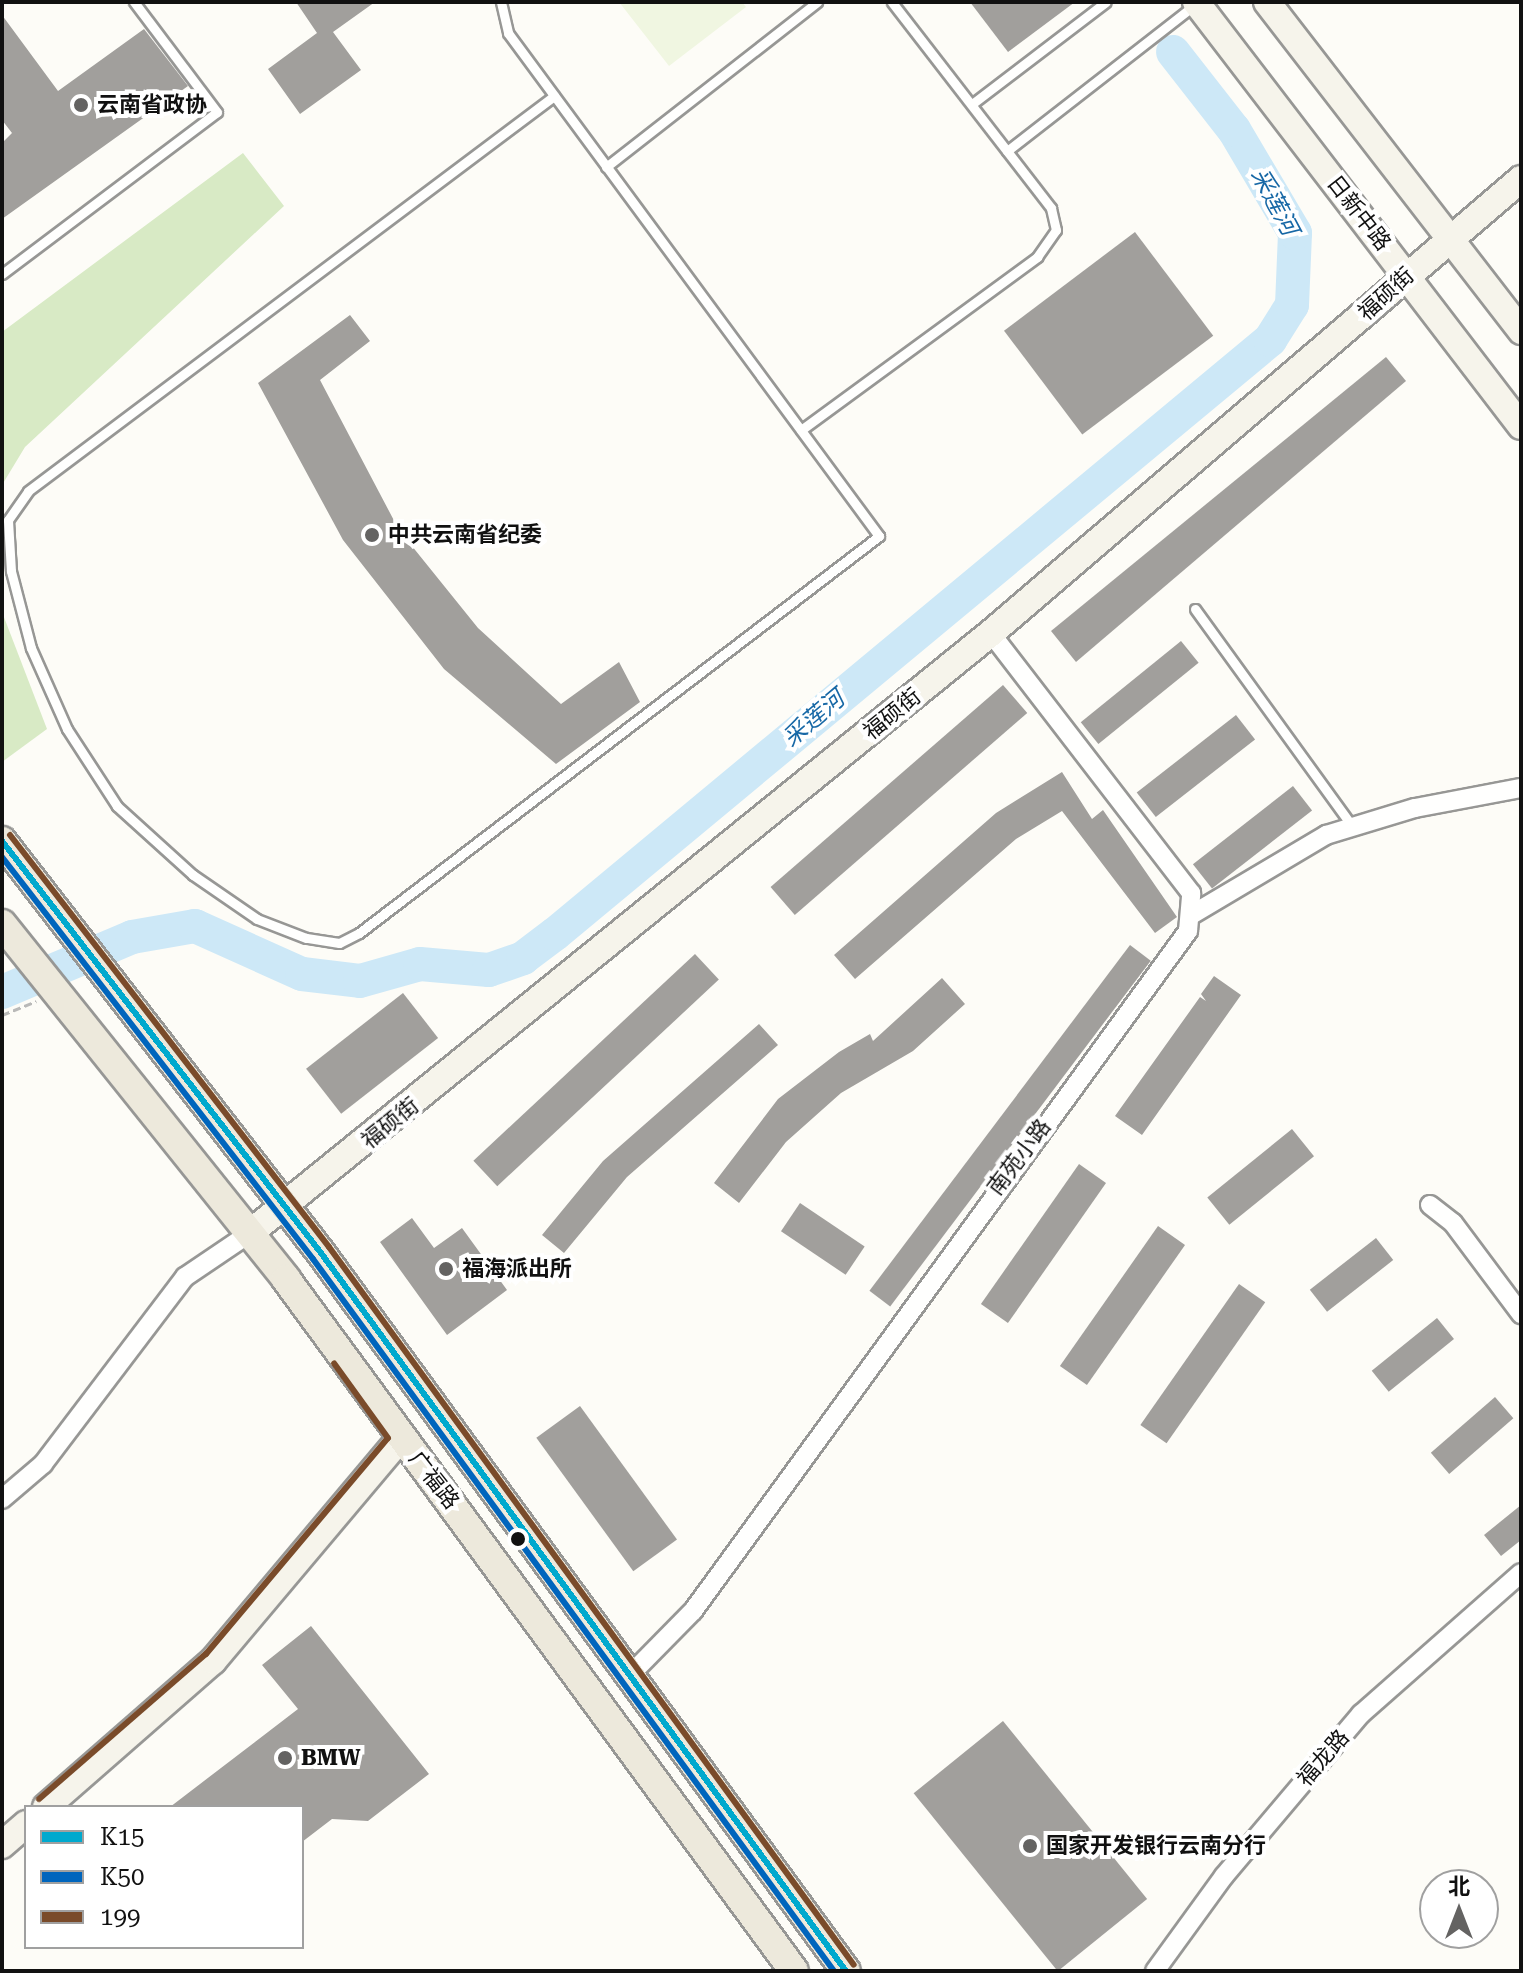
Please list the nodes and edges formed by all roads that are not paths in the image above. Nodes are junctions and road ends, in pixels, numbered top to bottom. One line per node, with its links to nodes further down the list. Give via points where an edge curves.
1 (134, 2): 14 (lane, via 217,112)
2 (501, 2): 8 (lane, via 508,33)
3 (817, 2): 11 (lane)
4 (892, 2): 9 (lane)
5 (1106, 2): 9 (lane)
6 (1196, 2): 10 (lane); 15 (street, 日新中路)
7 (1267, 2): 13 (street)
8 (554, 96): 11 (lane); 18 (lane, via 20,500 8,520 11,571 31,648 67,729 117,806 193,875 257,919 339,943 359,933 879,536)
9 (972, 104): 10 (lane)
10 (1007, 151): 18 (lane, via 1051,208 1052,243)
11 (606, 167): 18 (lane)
12 (1521, 179): 13 (street, 福硕街)
13 (1450, 237): 15 (street, 福硕街); 16 (street)
14 (2, 274)
15 (1407, 275): 17 (street, 日新中路); 20 (street, 福硕街)
16 (1521, 331)
17 (1521, 426)
18 (801, 430)
19 (1195, 609): 22 (lane)
20 (991, 633): 24 (street, via 1181,879); 27 (street, 福硕街)
21 (1521, 788): 22 (street)
22 (1352, 826): 24 (street)
23 (2, 841): 27 (main road, 广福路)
24 (1193, 914): 33 (street, 南苑小路, via 693,1611)
25 (2, 924): 28 (main road, 广福路)
26 (1430, 1205): 29 (street, via 1453,1223)
27 (285, 1208): 28 (street, 福硕街); 33 (main road, 广福路)
28 (250, 1233): 30 (main road, 广福路); 31 (street, via 185,1277 43,1464)
29 (1521, 1314)
30 (401, 1438): 34 (street, via 213,1661); 37 (main road, 广福路)
31 (2, 1499)
32 (1521, 1573): 39 (street, 福龙路, via 1361,1714 1224,1876)
33 (630, 1675): 38 (main road, 广福路)
34 (48, 1805)
35 (24, 1826): 36 (street)
36 (2, 1845)
37 (794, 1971)
38 (846, 1971)
39 (1155, 1971)

